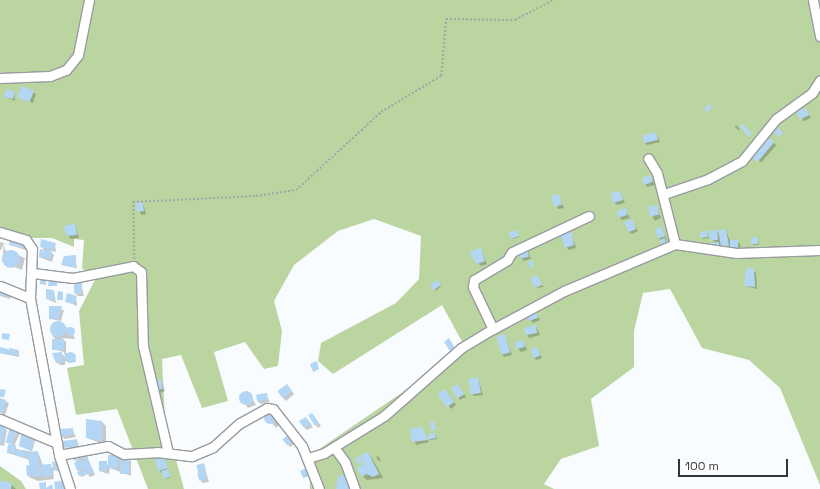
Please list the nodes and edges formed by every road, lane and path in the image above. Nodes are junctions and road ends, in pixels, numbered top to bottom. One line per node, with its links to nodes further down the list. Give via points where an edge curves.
1 (89, 0): 5 (street, via 78,55 66,70 50,76)
2 (553, 0): 13 (path, via 515,20 446,19 442,76 381,112 296,190 256,196 133,202)
3 (813, 0): 4 (street)
4 (820, 36)
5 (0, 78)
6 (820, 80): 8 (street, via 812,93 776,119 742,161 708,179)
7 (648, 158): 8 (street)
8 (664, 194): 11 (street)
9 (589, 216): 17 (street, via 512,252 507,260 474,280 473,288)
10 (0, 232): 14 (street, via 29,242)
11 (675, 244): 12 (street, via 736,253); 17 (street, via 564,291)
12 (820, 250)
13 (135, 267): 14 (street, via 73,278); 21 (street, via 143,278 143,346)
14 (33, 273): 16 (street)
15 (0, 286): 16 (street)
16 (30, 298): 19 (street)
17 (493, 329): 20 (street, via 461,348 384,416)
18 (0, 419): 19 (street)
19 (58, 443): 22 (street)
20 (334, 448): 23 (street); 26 (street, via 345,462)
21 (168, 453): 22 (street, via 124,454 108,446); 23 (street, via 184,458 203,454 252,414 267,408 279,416)
22 (59, 455): 24 (street)
23 (308, 458): 25 (street)
24 (70, 489)
25 (320, 489)
26 (355, 489)

